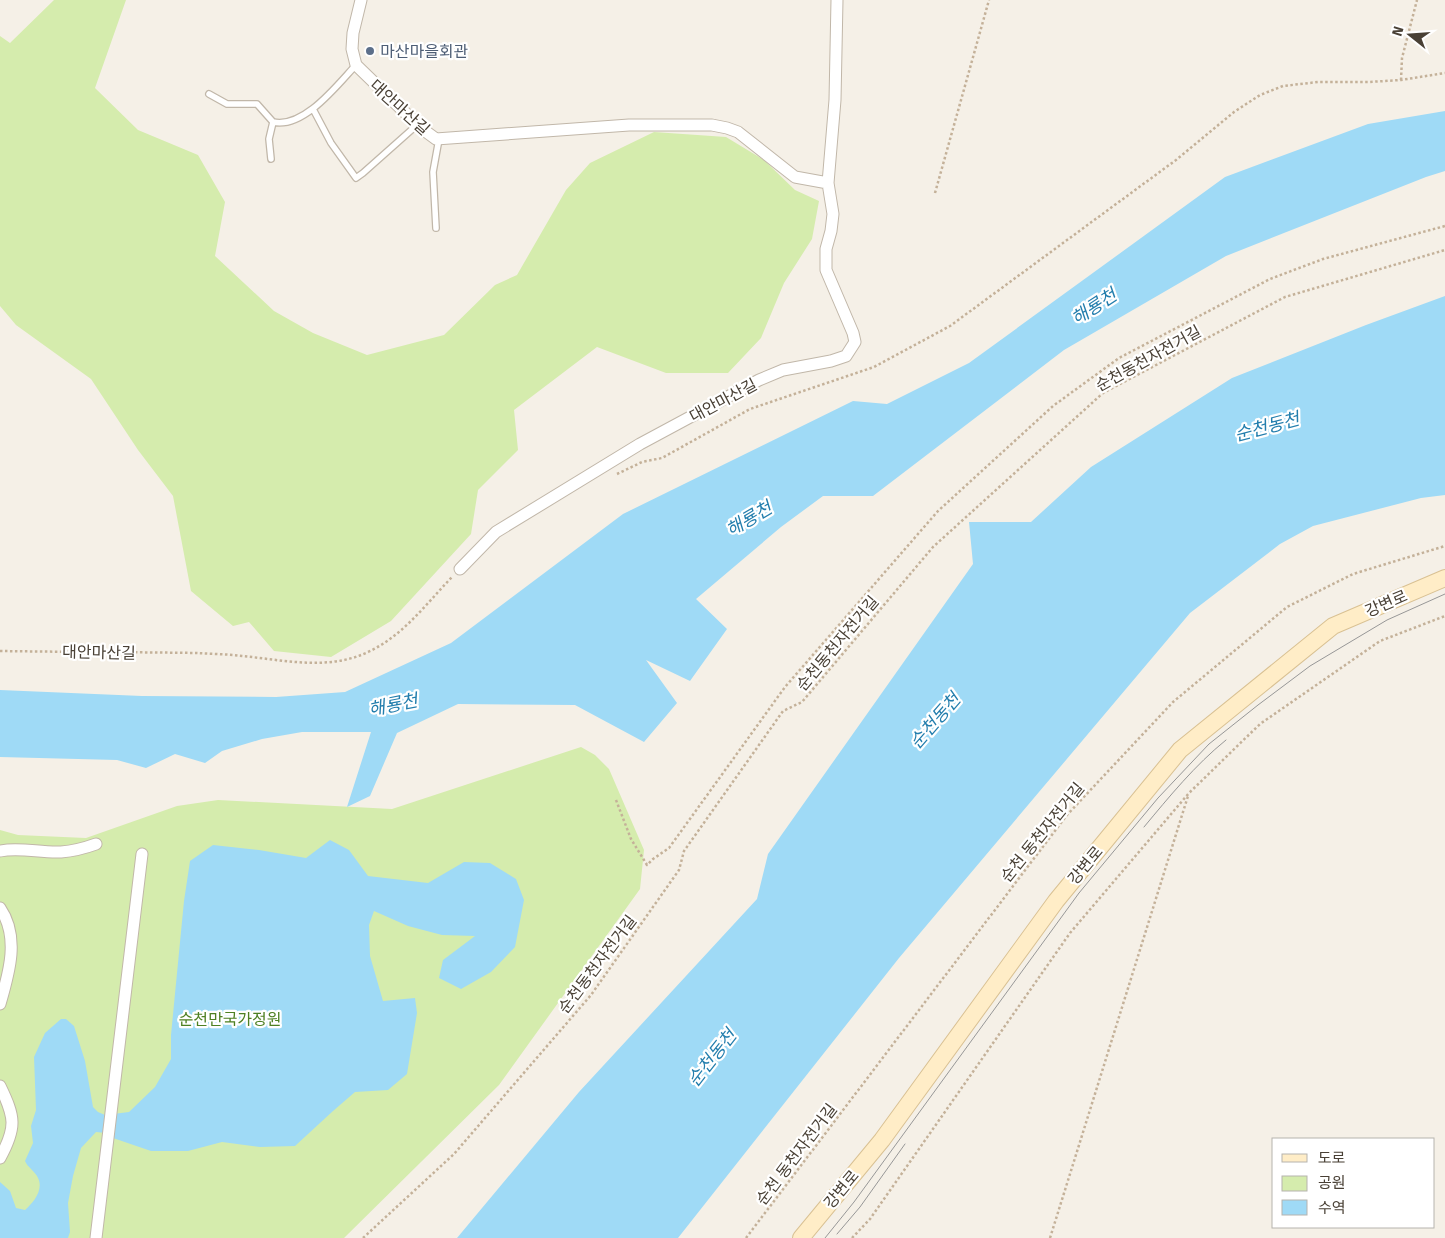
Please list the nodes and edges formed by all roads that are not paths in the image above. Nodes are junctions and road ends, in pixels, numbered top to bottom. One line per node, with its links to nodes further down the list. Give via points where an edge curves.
1 (361, 0): 3 (street, 대안마산길, via 353,33)
2 (837, 0): 10 (street, 대안마산길, via 835,100)
3 (356, 65): 5 (lane); 7 (street, 대안마산길)
4 (208, 94): 6 (lane, via 227,104 258,104)
5 (313, 110): 6 (lane, via 288,121); 7 (lane, via 356,178)
6 (274, 122): 9 (lane, via 269,139)
7 (418, 125): 8 (street, 대안마산길)
8 (439, 139): 10 (street, 대안마산길, via 629,125 712,125 738,132 795,176); 11 (lane, via 433,172)
9 (272, 159)
10 (828, 183): 12 (street, 대안마산길, via 833,214 826,270 853,333 855,342 846,356 783,370 759,380 640,444 496,532)
11 (436, 228)
12 (460, 570)
13 (1445, 578): 24 (street, 강변로, via 1333,626 1180,750 1056,901 882,1140)
14 (96, 844): 15 (street, via 60,852)
15 (0, 851)
16 (142, 854): 23 (street)
17 (0, 908): 18 (street, via 9,925)
18 (11, 941): 19 (street); 20 (street, via 8,978)
19 (0, 974)
20 (0, 1004)
21 (0, 1086): 22 (street, via 13,1119 12,1131)
22 (0, 1158)
23 (96, 1238)
24 (801, 1238)

